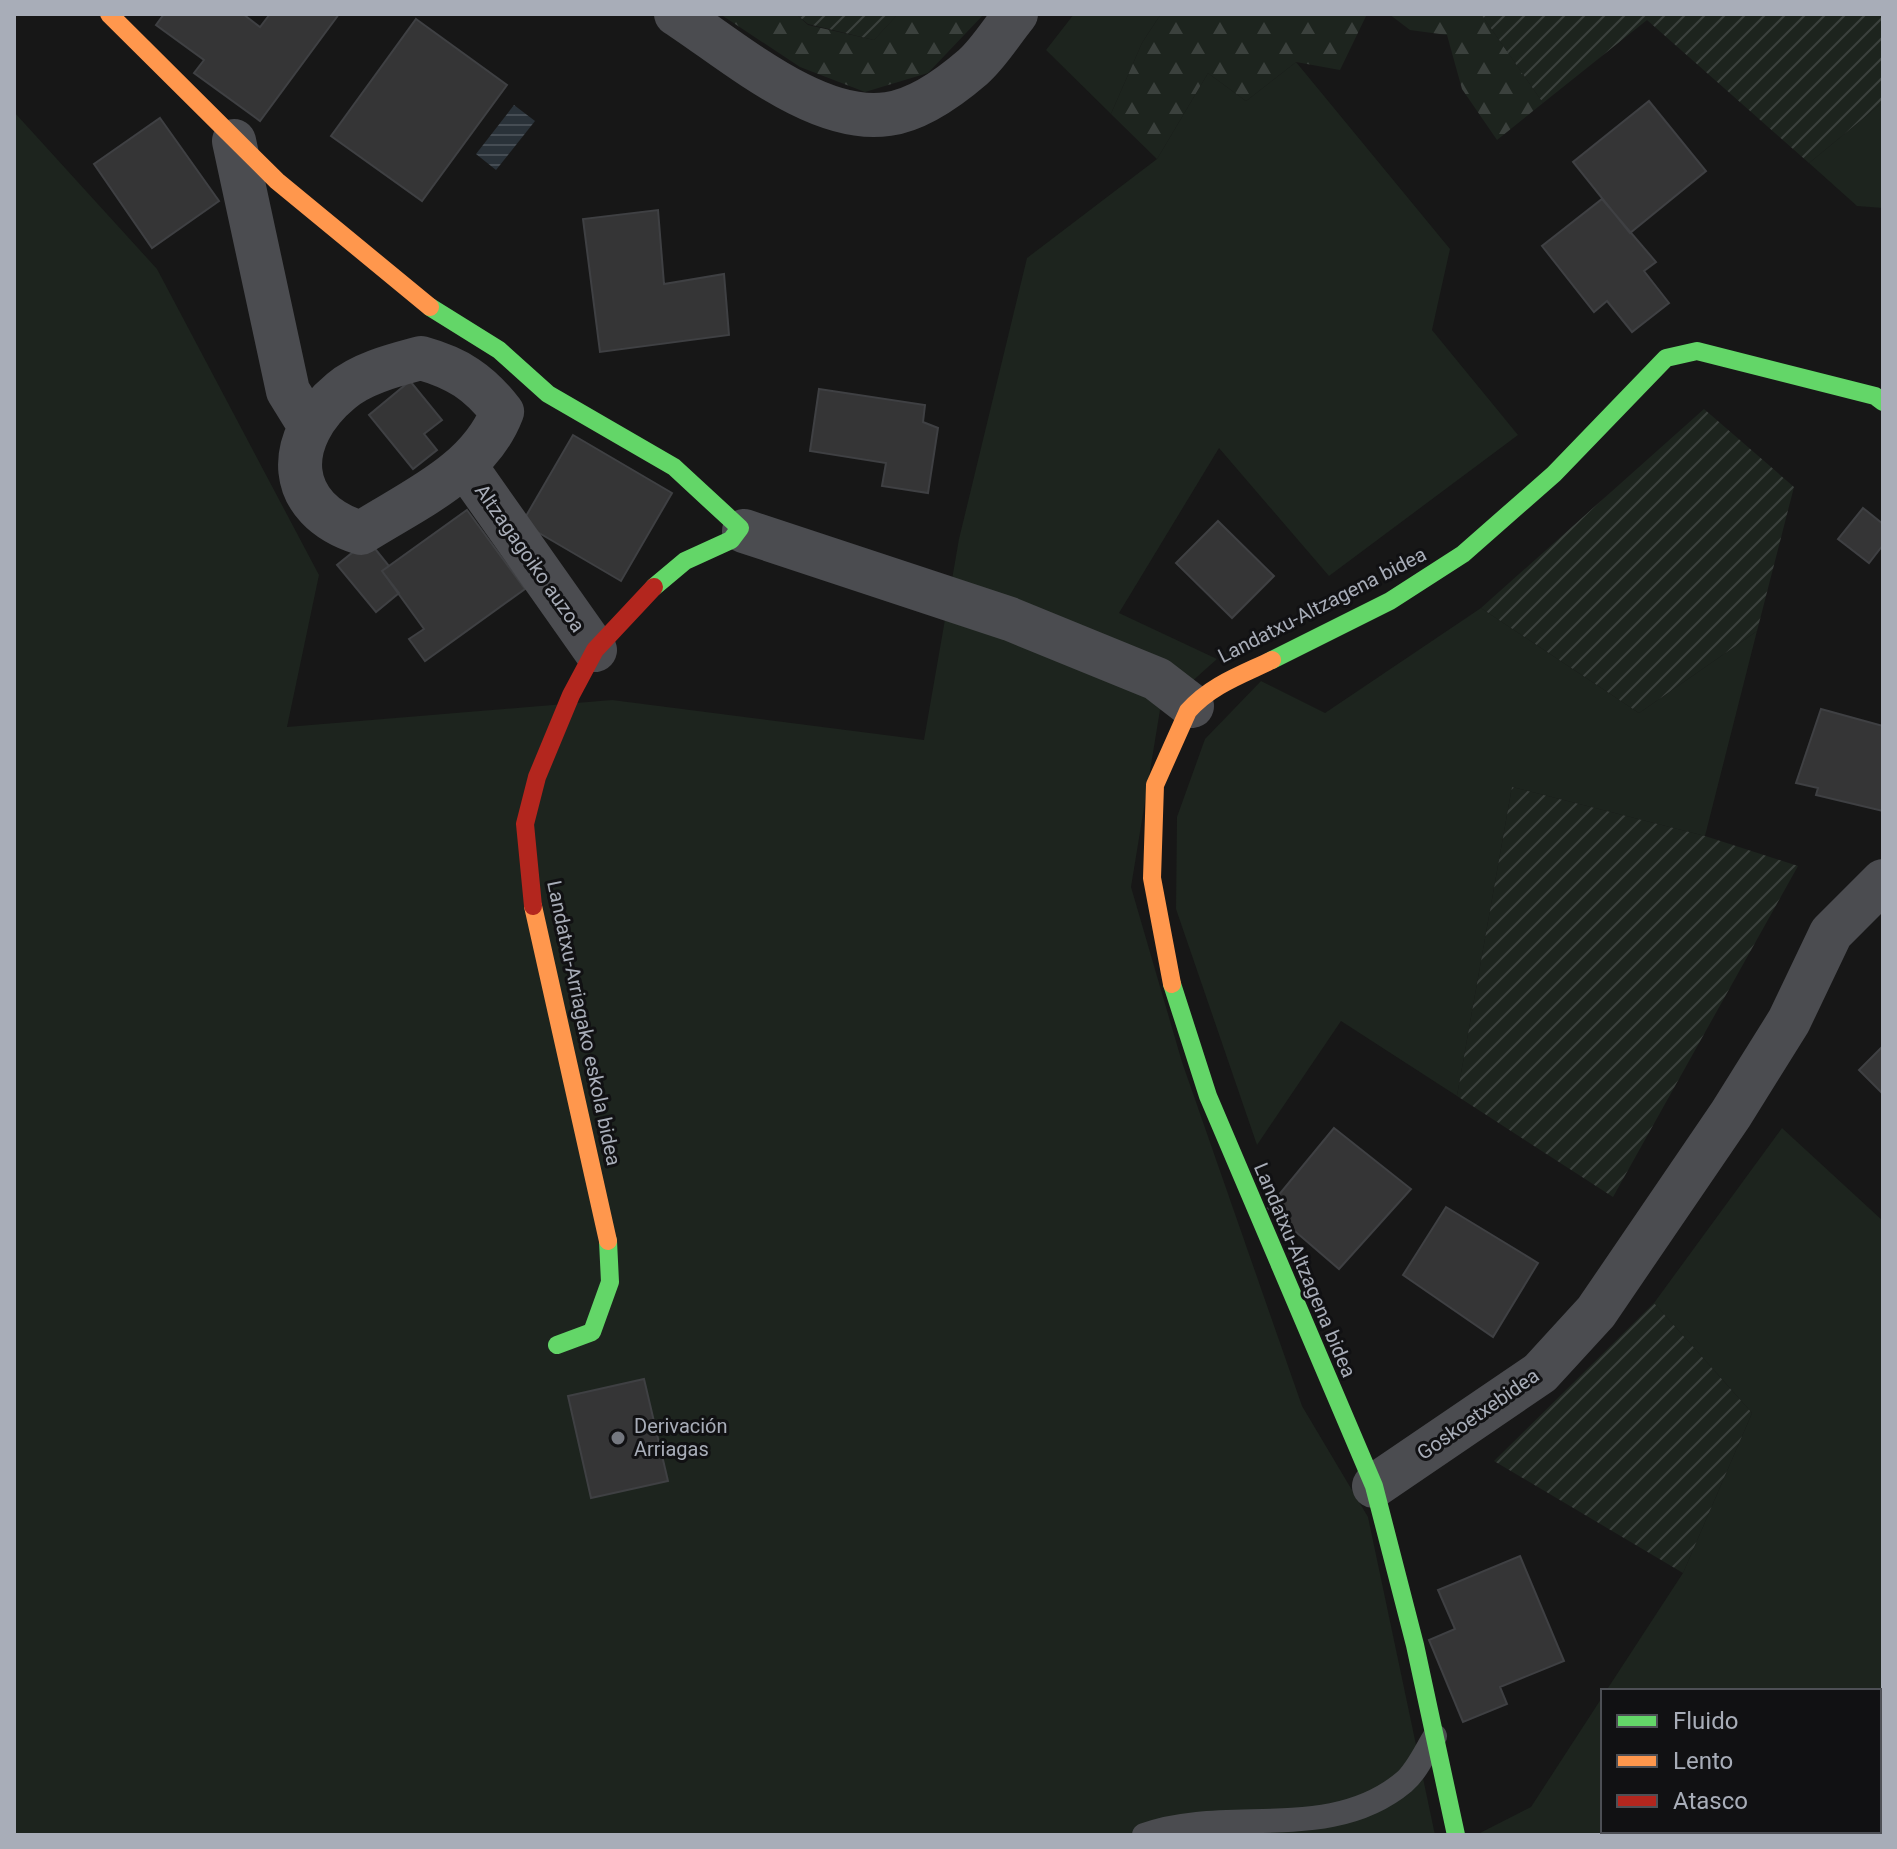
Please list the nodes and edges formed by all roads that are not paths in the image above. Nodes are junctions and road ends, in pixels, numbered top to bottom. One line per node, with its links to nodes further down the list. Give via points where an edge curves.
1 (109, 14): 4 (street, Landatxu-Arriagako eskola bidea)
2 (676, 14): 3 (street, via 796,92 841,113 889,114 929,98 975,65)
3 (1016, 14)
4 (234, 141): 5 (street, Landatxu-Arriagako eskola bidea, via 425,302 499,350); 8 (street, via 288,391)
5 (548, 394): 7 (street); 11 (street, Landatxu-Arriagako eskola bidea, via 674,467 740,528 731,540 685,561 654,587)
6 (1883, 402): 12 (street, Landatxu-Altzagena bidea, via 1697,351 1666,358 1523,503 1470,549 1426,579 1259,666 1225,678)
7 (502, 412): 8 (street, via 483,387 451,367 421,358 342,390); 9 (street, via 494,432)
8 (309, 425): 9 (street, via 298,458 301,484 315,506 339,526 361,533)
9 (466, 467): 11 (street, Altzagagoiko auzoa)
10 (744, 531): 12 (street, via 1010,619 1157,679)
11 (595, 650): 14 (street, Landatxu-Arriagako eskola bidea, via 537,777 525,824 531,897 608,1237 610,1282 592,1332)
12 (1192, 706): 15 (street, Landatxu-Altzagena bidea, via 1175,729 1162,765 1151,830 1151,894 1166,969 1237,1169)
13 (1883, 881): 15 (street, Goskoetxebidea, via 1831,933 1789,1021 1596,1312 1540,1373)
14 (557, 1345)
15 (1374, 1486): 16 (street)
16 (1436, 1734): 17 (lane, via 1406,1781 1364,1805 1310,1820 1175,1824); 18 (street)
17 (1144, 1835)
18 (1456, 1835)

